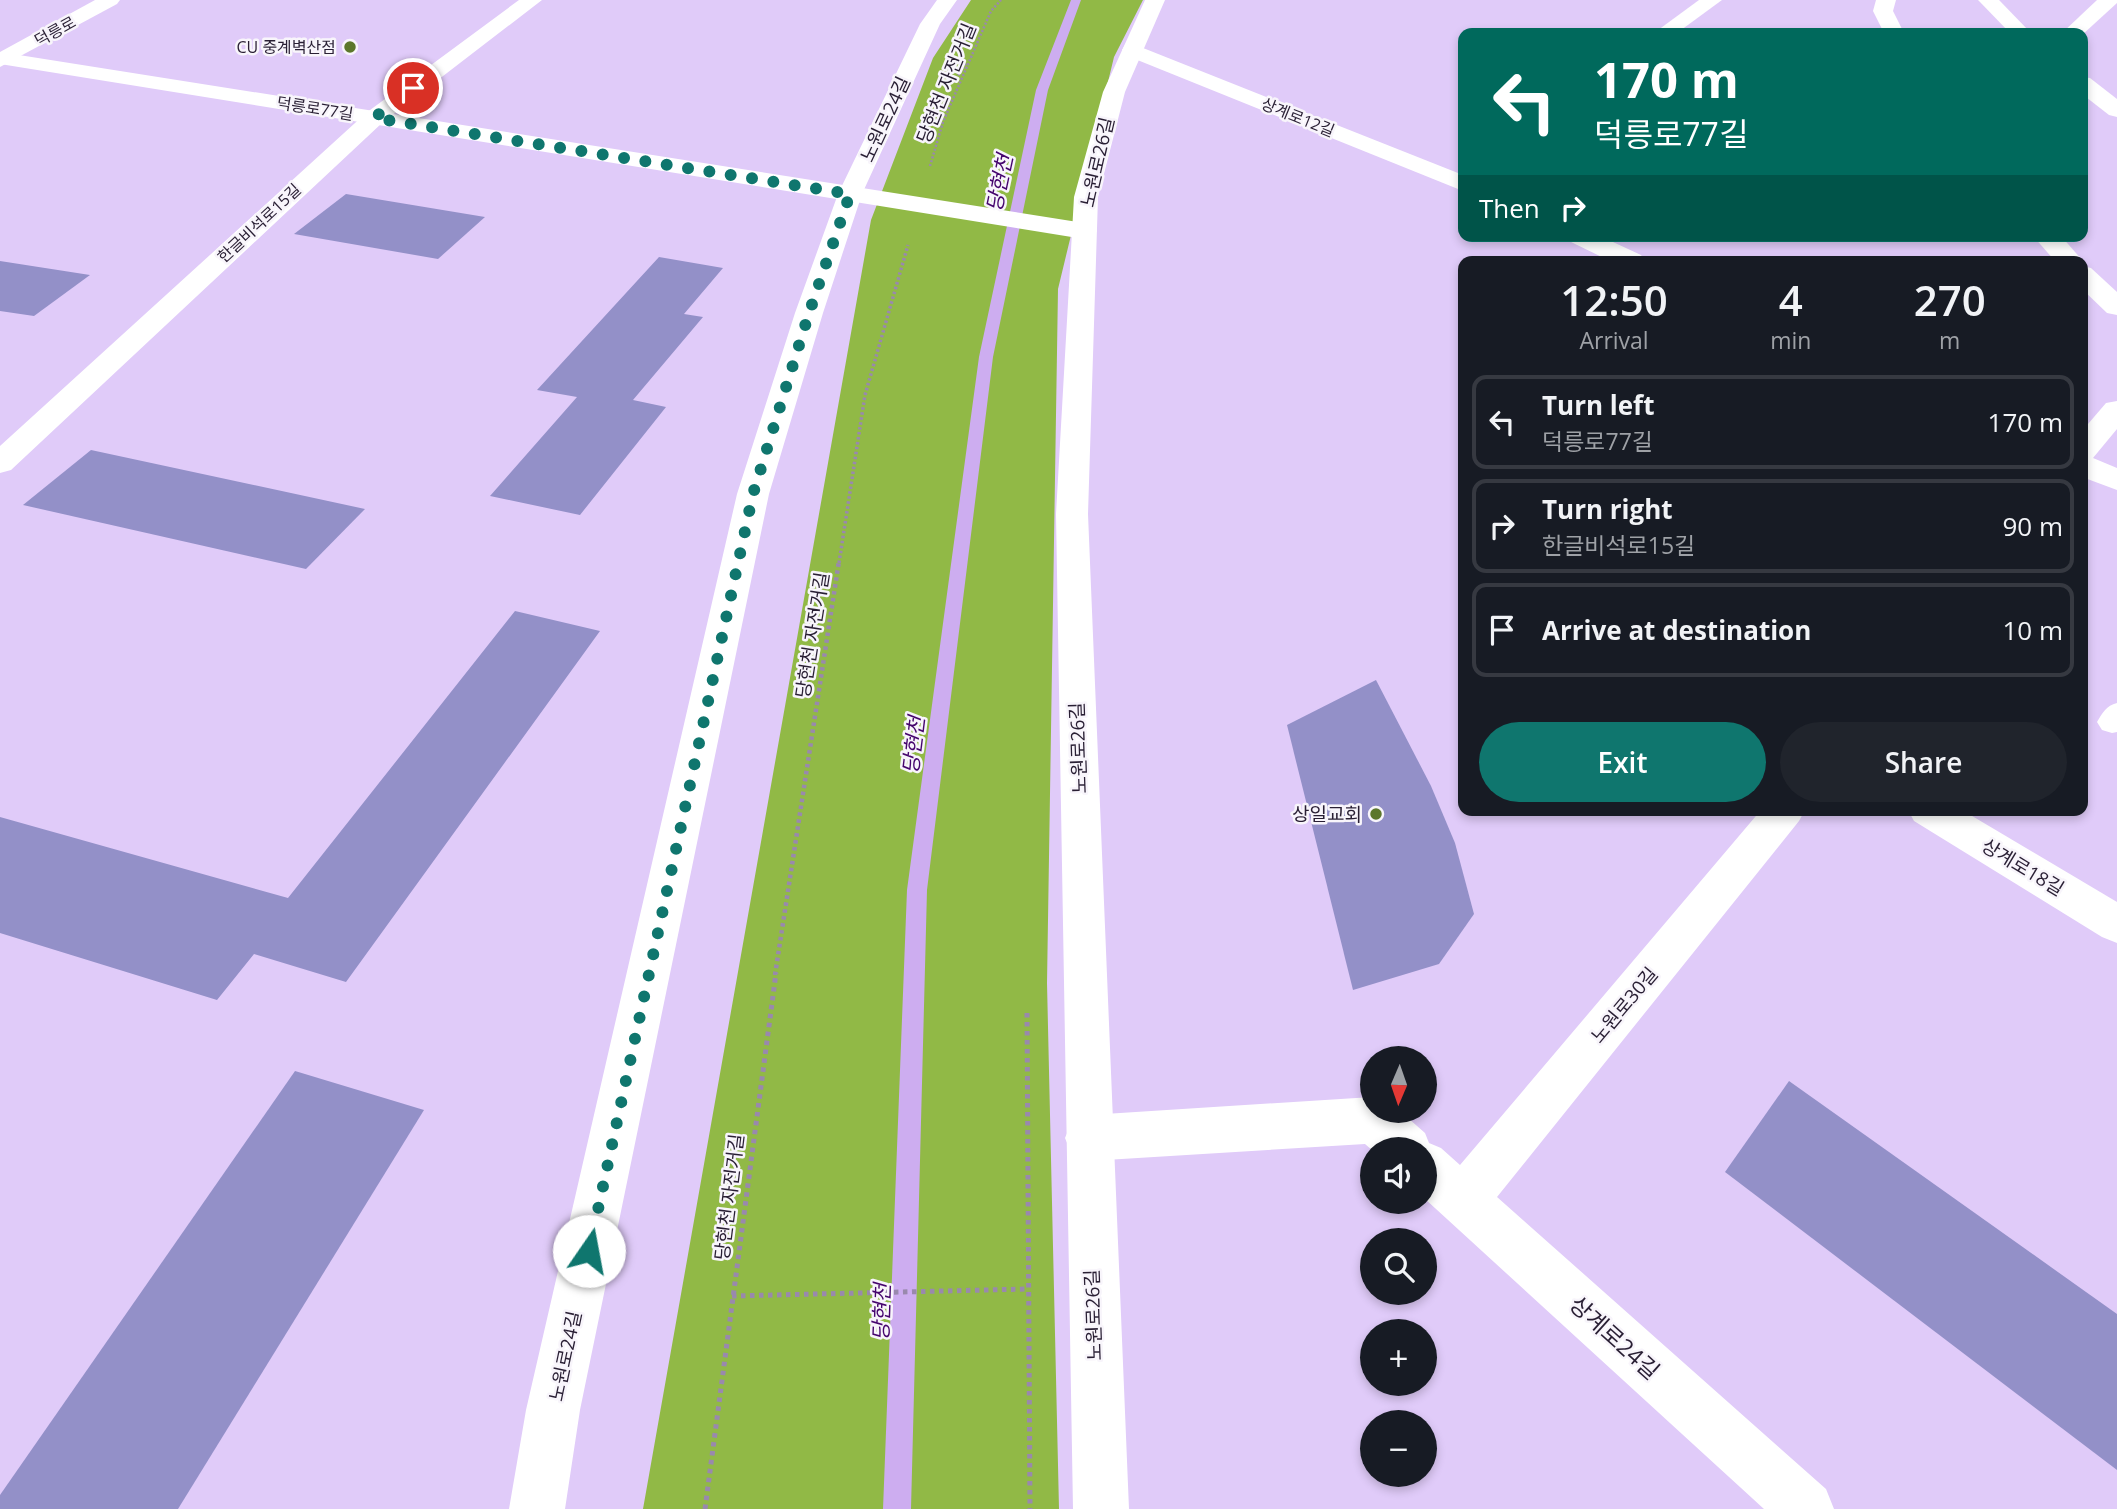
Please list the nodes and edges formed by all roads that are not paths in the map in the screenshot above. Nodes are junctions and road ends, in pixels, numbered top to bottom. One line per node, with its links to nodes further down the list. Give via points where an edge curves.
1 (110, 0): 14 (street, 덕릉로)
2 (532, 0): 17 (street, 한글비석로15길)
3 (947, 0): 19 (street, 노원로24길, via 930,24)
4 (1154, 0): 13 (street, 노원로26길)
5 (1712, 0): 9 (street)
6 (1886, 0): 10 (street, via 1883,11)
7 (1987, 0): 11 (street)
8 (2109, 0): 12 (street)
9 (1696, 24)
10 (1892, 28)
11 (2016, 28)
12 (2077, 28)
13 (1133, 50): 18 (street, 상계로12길); 20 (street, 노원로26길, via 1114,92)
14 (2, 60): 17 (street, 덕릉로77길)
15 (2088, 88): 16 (street)
16 (2117, 110)
17 (374, 118): 19 (street, 덕릉로77길); 29 (street, 한글비석로15길)
18 (1458, 180)
19 (862, 196): 20 (street, 덕릉로77길); 39 (street, 노원로24길, via 809,313 753,494 553,1410)
20 (1075, 230): 36 (street, 노원로26길, via 1072,514)
21 (1591, 242): 23 (street)
22 (2052, 242): 24 (street)
23 (1621, 256)
24 (2065, 256)
25 (2088, 280): 26 (street)
26 (2117, 307)
27 (2117, 410): 28 (street)
28 (2088, 444)
29 (0, 463)
30 (2088, 468): 31 (street)
31 (2117, 480)
32 (1780, 816): 38 (street, 노원로30길)
33 (1938, 816): 34 (street, 상계로18길)
34 (2117, 924)
35 (1393, 1137): 36 (street, via 1374,1120)
36 (1089, 1138): 40 (street, 노원로26길)
37 (1437, 1177): 38 (street, 상계로24길)
38 (1463, 1200): 41 (street, 상계로24길)
39 (537, 1509)
40 (1101, 1509)
41 (1806, 1509)

